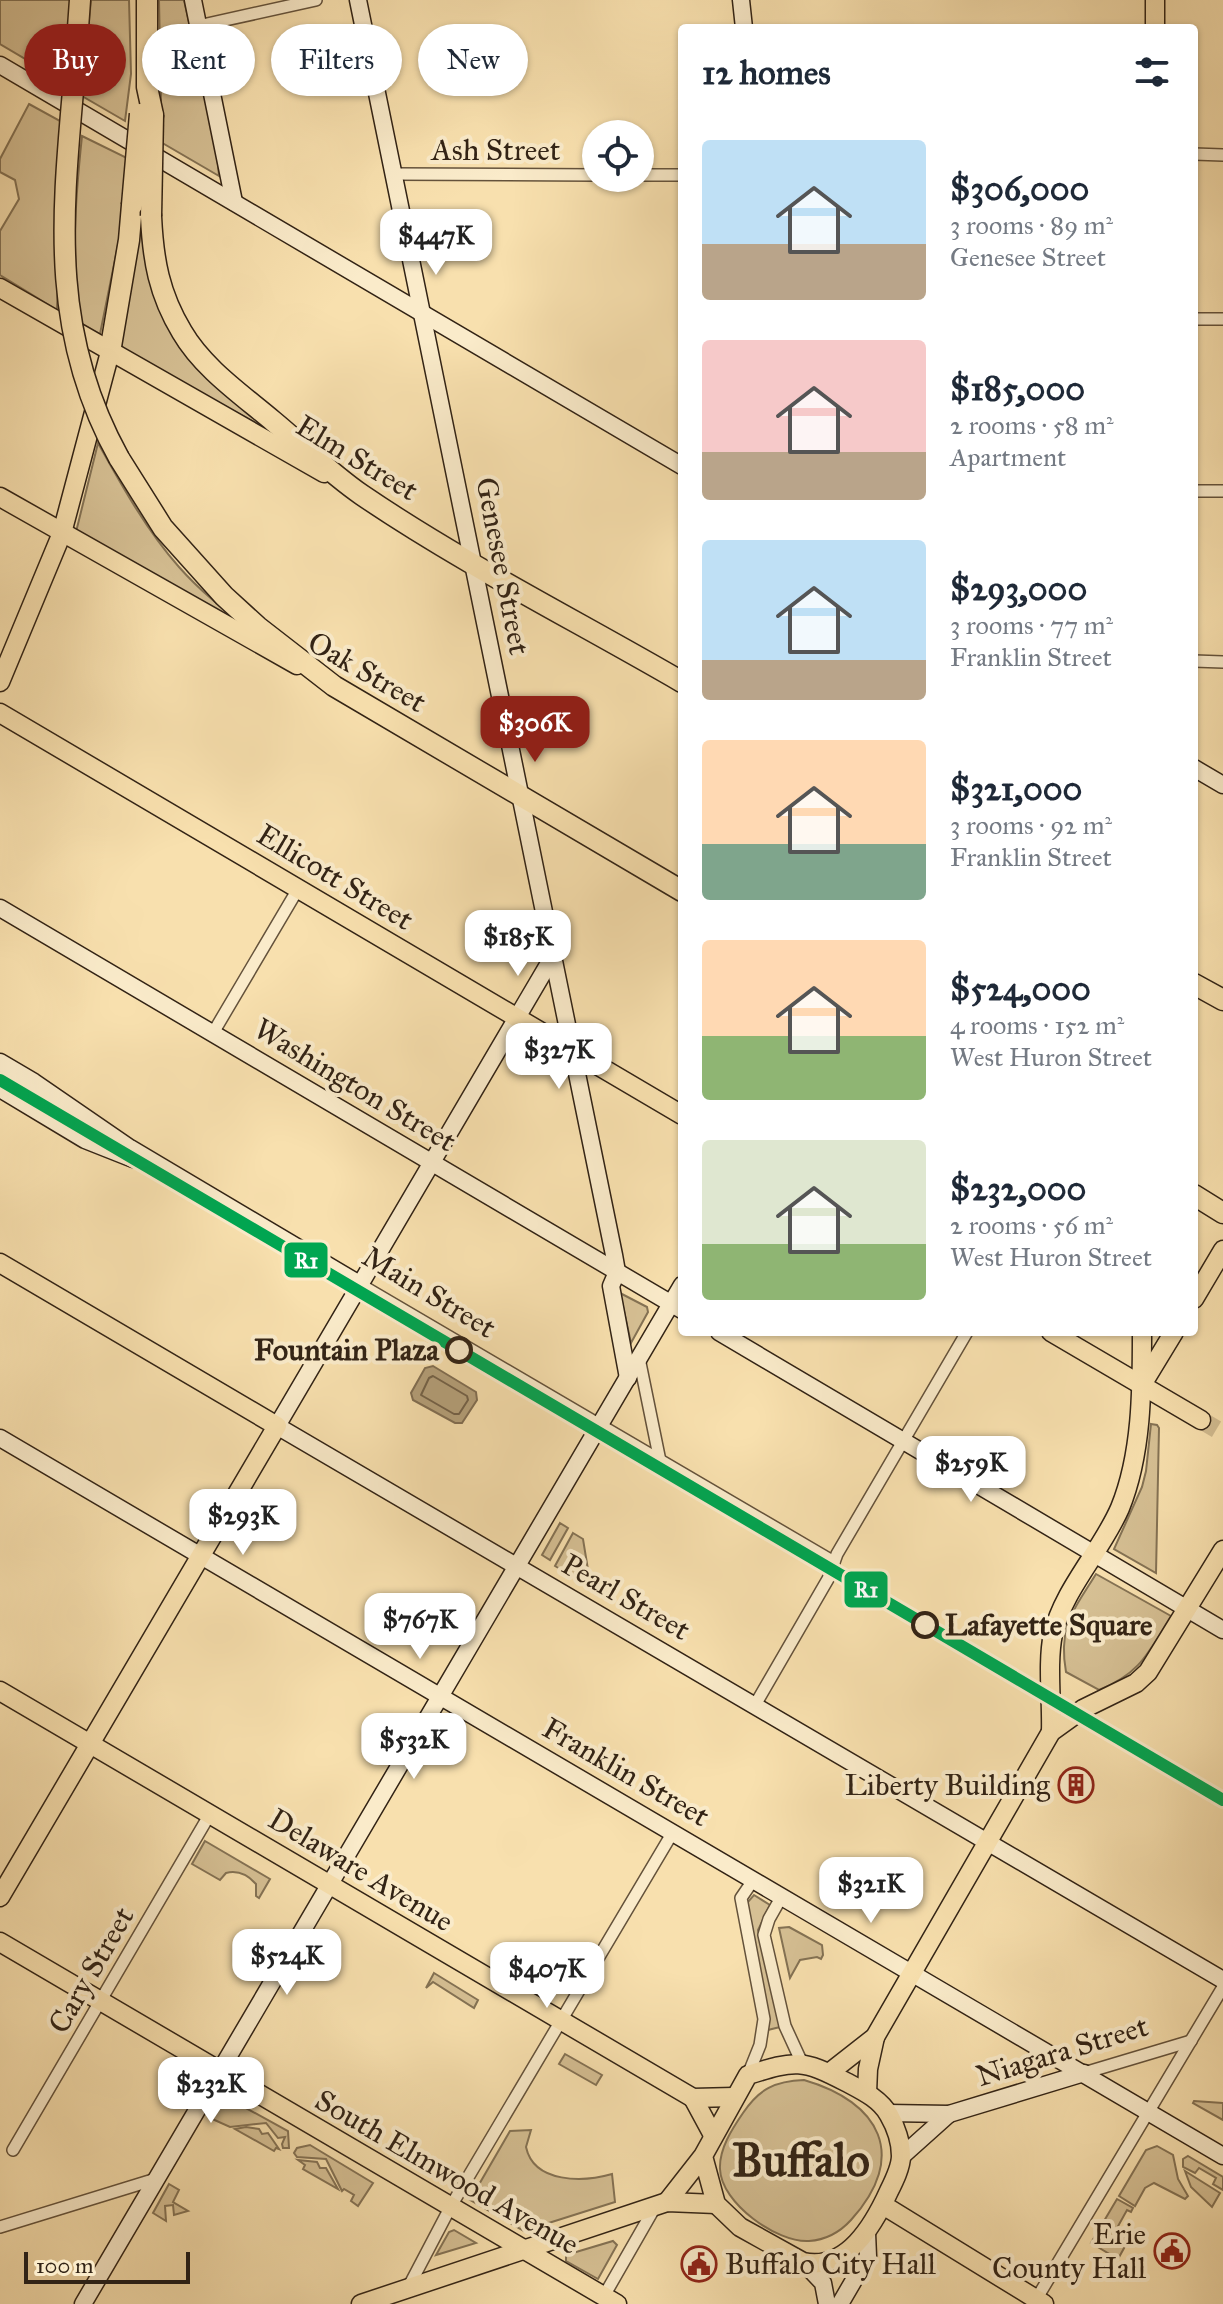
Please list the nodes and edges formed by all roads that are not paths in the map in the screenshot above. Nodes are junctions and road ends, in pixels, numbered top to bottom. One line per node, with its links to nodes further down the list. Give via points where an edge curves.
1 (80, 0): 40 (highway, bridge, via 64,207 69,317 86,386 102,428 163,528 224,596)
2 (147, 0): 8 (highway)
3 (193, 0): 9 (street)
4 (316, 0): 10 (street)
5 (358, 0): 19 (street, Genesee Street)
6 (741, 0): 11 (street)
7 (1155, 0): 12 (main road)
8 (147, 24)
9 (198, 24)
10 (207, 24)
11 (744, 24)
12 (1155, 24)
13 (0, 65): 23 (street)
14 (145, 96): 28 (highway, bridge)
15 (149, 96): 32 (highway, bridge, via 153,261 182,333 228,383)
16 (212, 96): 23 (street)
17 (1198, 154): 18 (street)
18 (1223, 155)
19 (395, 174): 20 (street, Ash Street); 25 (street, Genesee Street)
20 (582, 175)
21 (654, 175): 22 (street)
22 (678, 175)
23 (234, 202): 25 (street)
24 (0, 288): 28 (main road, Elm Street)
25 (423, 314): 29 (street); 35 (street, Genesee Street)
26 (1198, 319): 27 (street)
27 (1223, 319)
28 (110, 352): 32 (main road, Elm Street); 34 (main road)
29 (678, 464)
30 (1198, 491): 31 (street)
31 (1223, 491)
32 (360, 494): 35 (highway, Elm Street)
33 (0, 497): 34 (main road, Oak Street)
34 (62, 533): 39 (main road); 40 (main road, Oak Street)
35 (474, 563): 38 (highway, Elm Street); 44 (street, Genesee Street)
36 (1198, 661): 37 (street)
37 (1223, 662)
38 (678, 680)
39 (0, 682)
40 (334, 686): 44 (highway, Oak Street)
41 (0, 713): 45 (main road, Ellicott Street)
42 (1198, 770): 43 (street)
43 (1223, 785)
44 (521, 797): 46 (highway, Oak Street); 48 (street, Genesee Street)
45 (298, 889): 51 (main road, Ellicott Street); 52 (street)
46 (678, 889)
47 (0, 908): 52 (street, Washington Street)
48 (552, 958): 51 (street); 53 (street, Genesee Street)
49 (1198, 986): 50 (highway)
50 (1223, 1000)
51 (518, 1018): 53 (main road, Ellicott Street); 57 (street)
52 (213, 1033): 57 (street, Washington Street)
53 (571, 1050): 56 (main road, Ellicott Street); 62 (street, Genesee Street)
54 (0, 1062): 63 (street, Main Street)
55 (0, 1089): 63 (street, Main Street)
56 (678, 1113)
57 (433, 1163): 62 (street, Washington Street); 63 (street)
58 (1198, 1197): 59 (highway)
59 (1223, 1213)
60 (1223, 1250): 64 (main road)
61 (0, 1263): 75 (main road, Pearl Street)
62 (617, 1272): 65 (street, Washington Street); 72 (street, Genesee Street, via 611,1286)
63 (359, 1289): 75 (street); 76 (street, Main Street)
64 (1198, 1292)
65 (676, 1307): 71 (street)
66 (726, 1336): 78 (street)
67 (965, 1336): 78 (street)
68 (1058, 1336): 73 (main road)
69 (1142, 1336): 73 (main road)
70 (1172, 1336): 73 (main road)
71 (639, 1358): 72 (street); 79 (street)
72 (628, 1378): 76 (street)
73 (1142, 1385): 74 (main road); 81 (main road, via 1126,1491)
74 (1201, 1420)
75 (277, 1426): 82 (main road); 83 (street, Pearl Street)
76 (597, 1430): 79 (street, Main Street); 83 (street); 84 (street, Main Street)
77 (0, 1438): 82 (street, Franklin Street)
78 (903, 1441): 81 (street); 84 (street)
79 (660, 1461): 84 (street, Main Street)
80 (1223, 1550): 85 (main road)
81 (1095, 1554): 85 (street); 90 (main road, via 1054,1632)
82 (201, 1556): 88 (street, Franklin Street); 91 (main road)
83 (517, 1566): 88 (street); 89 (street, Pearl Street)
84 (833, 1566): 89 (street)
85 (1188, 1609): 86 (street); 90 (main road, via 1136,1683)
86 (1223, 1630)
87 (0, 1691): 91 (main road, Delaware Avenue)
88 (441, 1696): 93 (street, Franklin Street); 96 (street)
89 (755, 1705): 94 (street, Pearl Street)
90 (1051, 1732): 94 (main road)
91 (90, 1744): 92 (main road, Delaware Avenue); 98 (main road)
92 (210, 1814): 96 (main road, Delaware Avenue); 103 (street, Cary Street)
93 (673, 1832): 95 (street, Franklin Street); 104 (street)
94 (988, 1841): 100 (main road); 101 (street, Pearl Street)
95 (754, 1879): 97 (street, Franklin Street); 111 (street, via 741,1898 764,2019)
96 (330, 1884): 104 (main road, Delaware Avenue); 108 (street)
97 (782, 1896): 100 (street, Franklin Street); 107 (street, via 764,1935 785,2026)
98 (0, 1897)
99 (0, 1942): 103 (main road, South Elmwood Avenue)
100 (913, 1973): 105 (main road); 110 (street, Franklin Street)
101 (1223, 1980)
102 (1223, 1987): 106 (street)
103 (100, 2001): 108 (main road, South Elmwood Avenue); 119 (street, Cary Street)
104 (561, 2021): 114 (main road, Delaware Avenue); 127 (street)
105 (875, 2037): 109 (main road); 112 (main road)
106 (1191, 2041): 110 (street, Niagara Street); 115 (street)
107 (802, 2063): 109 (main road); 111 (main road)
108 (220, 2071): 123 (street); 127 (main road, South Elmwood Avenue)
109 (829, 2073): 112 (main road)
110 (1084, 2073): 115 (street, Franklin Street); 117 (street, Niagara Street)
111 (748, 2075): 113 (main road)
112 (867, 2093): 116 (main road)
113 (734, 2097): 114 (main road); 118 (main road)
114 (693, 2098): 118 (main road)
115 (1148, 2112): 121 (street, Franklin Street); 135 (street)
116 (888, 2113): 117 (street, Niagara Street); 122 (main road)
117 (949, 2114): 122 (street, Niagara Street)
118 (713, 2135): 120 (main road)
119 (13, 2150)
120 (703, 2156): 124 (main road); 125 (main road)
121 (1223, 2156)
122 (901, 2157): 126 (main road)
123 (156, 2179): 128 (street); 136 (street)
124 (661, 2204): 125 (main road); 130 (main road); 133 (street)
125 (716, 2204): 131 (main road, via 740,2227)
126 (883, 2205): 129 (main road); 135 (main road)
127 (451, 2206): 130 (main road, South Elmwood Avenue); 132 (street)
128 (0, 2227)
129 (867, 2233): 131 (main road, via 832,2260); 139 (street, via 868,2256)
130 (525, 2249): 132 (main road); 133 (main road, South Elmwood Avenue)
131 (803, 2262): 138 (street, via 823,2283)
132 (407, 2289): 134 (main road)
133 (611, 2300)
134 (381, 2301): 137 (main road)
135 (1038, 2303)
136 (83, 2304)
137 (361, 2304)
138 (827, 2304)
139 (840, 2304)

